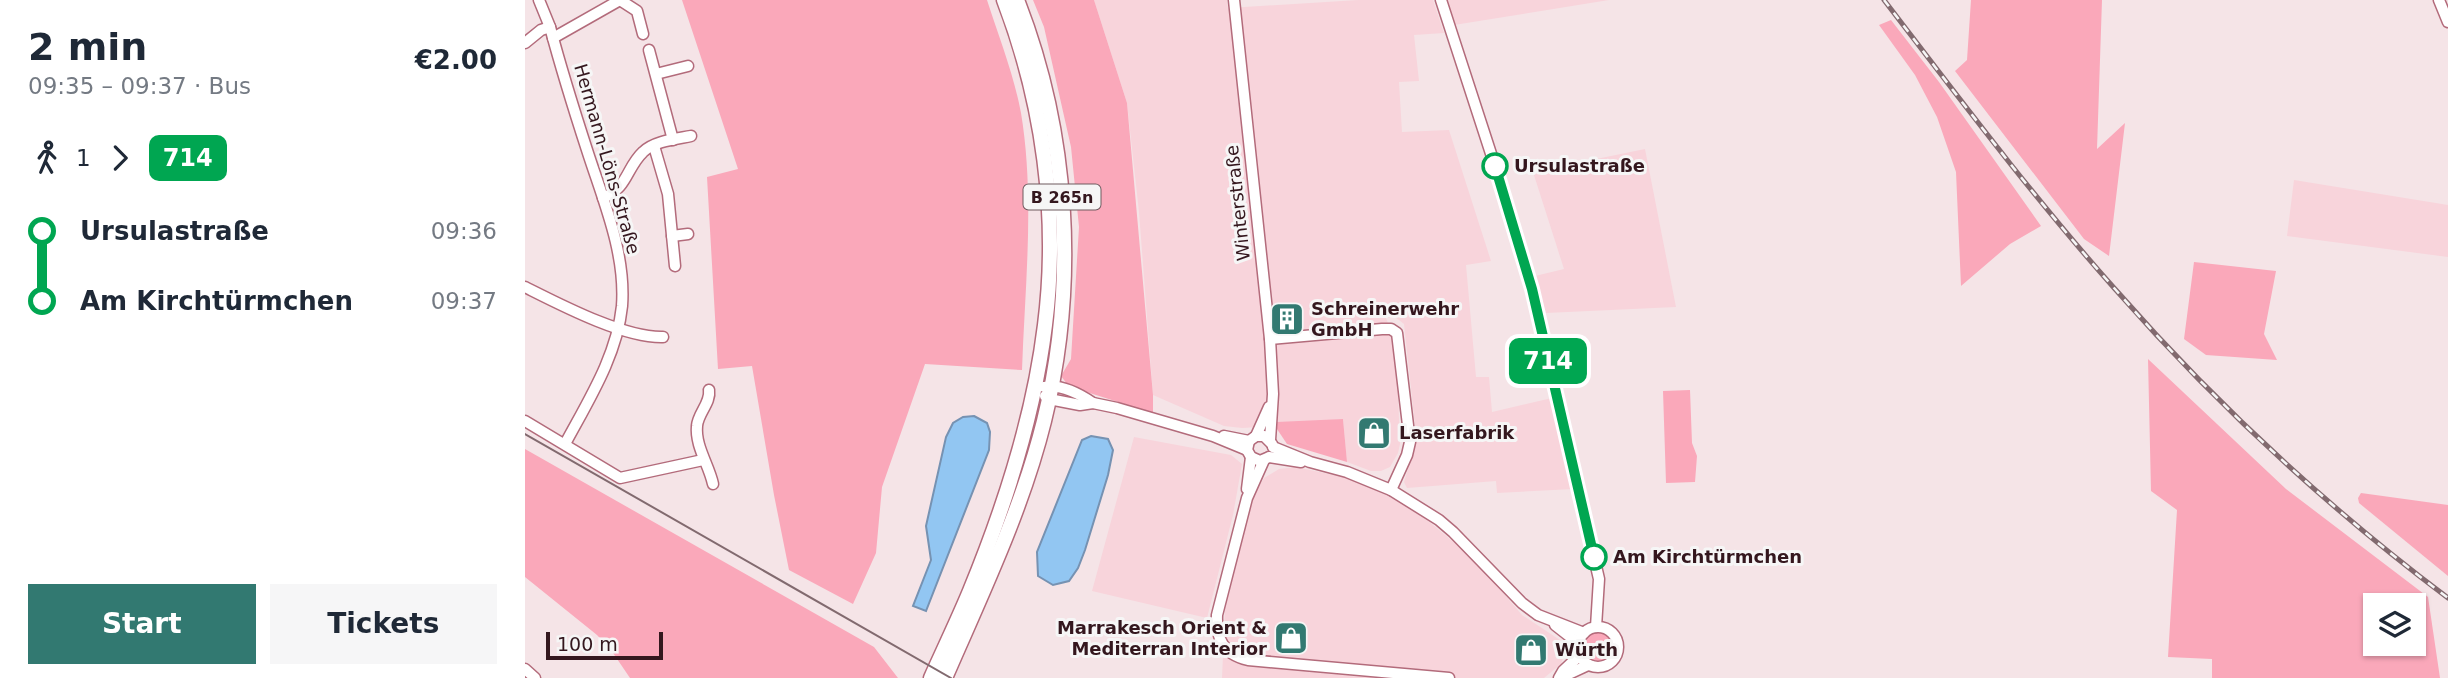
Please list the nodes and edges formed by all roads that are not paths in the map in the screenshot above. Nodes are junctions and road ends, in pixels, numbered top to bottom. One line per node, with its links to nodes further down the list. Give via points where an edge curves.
1 (539, 0): 9 (street, Hermann-Löns-Straße)
2 (620, 0): 9 (street); 10 (street, via 637,12)
3 (1005, 0): 26 (main road, B 265n, via 1038,115 1047,195 1046,322)
4 (1017, 0): 28 (main road, B 265n, via 1041,75 1061,177 1064,270)
5 (1234, 0): 25 (street, Winterstraße)
6 (1441, 0): 38 (street, via 1532,289 1585,519)
7 (2439, 0): 8 (street)
8 (2448, 22)
9 (552, 32): 11 (street, via 541,30); 18 (street, Hermann-Löns-Straße)
10 (643, 34)
11 (525, 43)
12 (649, 50): 14 (street)
13 (688, 66): 14 (street)
14 (656, 74): 16 (street)
15 (691, 136): 16 (street)
16 (673, 140): 17 (street)
17 (654, 146): 18 (street, via 642,153 619,188); 20 (street, via 668,194)
18 (603, 198): 23 (street, Hermann-Löns-Straße, via 622,280)
19 (688, 234): 20 (street)
20 (672, 236): 21 (street)
21 (675, 266)
22 (525, 287): 23 (street)
23 (618, 327): 24 (street); 31 (street, Hermann-Löns-Straße, via 603,372)
24 (663, 337)
25 (1270, 339): 29 (street, Winterstraße); 36 (street, via 1382,329 1397,333 1410,442)
26 (1035, 388): 28 (street); 45 (main road, B 265n, via 990,539)
27 (709, 390): 34 (street, via 711,397 697,425)
28 (1050, 392): 32 (street, via 1080,405 1093,403); 46 (main road, B 265n, via 1023,486)
29 (1272, 402): 32 (street, Winterstraße); 33 (street, Winterstraße)
30 (525, 421): 31 (street)
31 (565, 444): 34 (street, via 620,478)
32 (1251, 446): 33 (street, via 1257,461); 33 (street, via 1264,436); 37 (street, Winterstraße)
33 (1269, 451): 36 (street, via 1347,472); 37 (street)
34 (703, 460): 35 (street)
35 (713, 484)
36 (1391, 490): 39 (street, via 1439,520 1522,603)
37 (1247, 498): 47 (street, via 1217,615 1218,635 1228,652 1248,660)
38 (1601, 628): 39 (street); 40 (street, via 1614,635 1618,647)
39 (1581, 644): 41 (street); 48 (street)
40 (1610, 663): 41 (street); 43 (street)
41 (1592, 666): 48 (street); 49 (street)
42 (525, 669): 44 (street)
43 (1611, 677)
44 (535, 678)
45 (931, 678)
46 (945, 678)
47 (1449, 678)
48 (1559, 678)
49 (1602, 678)

